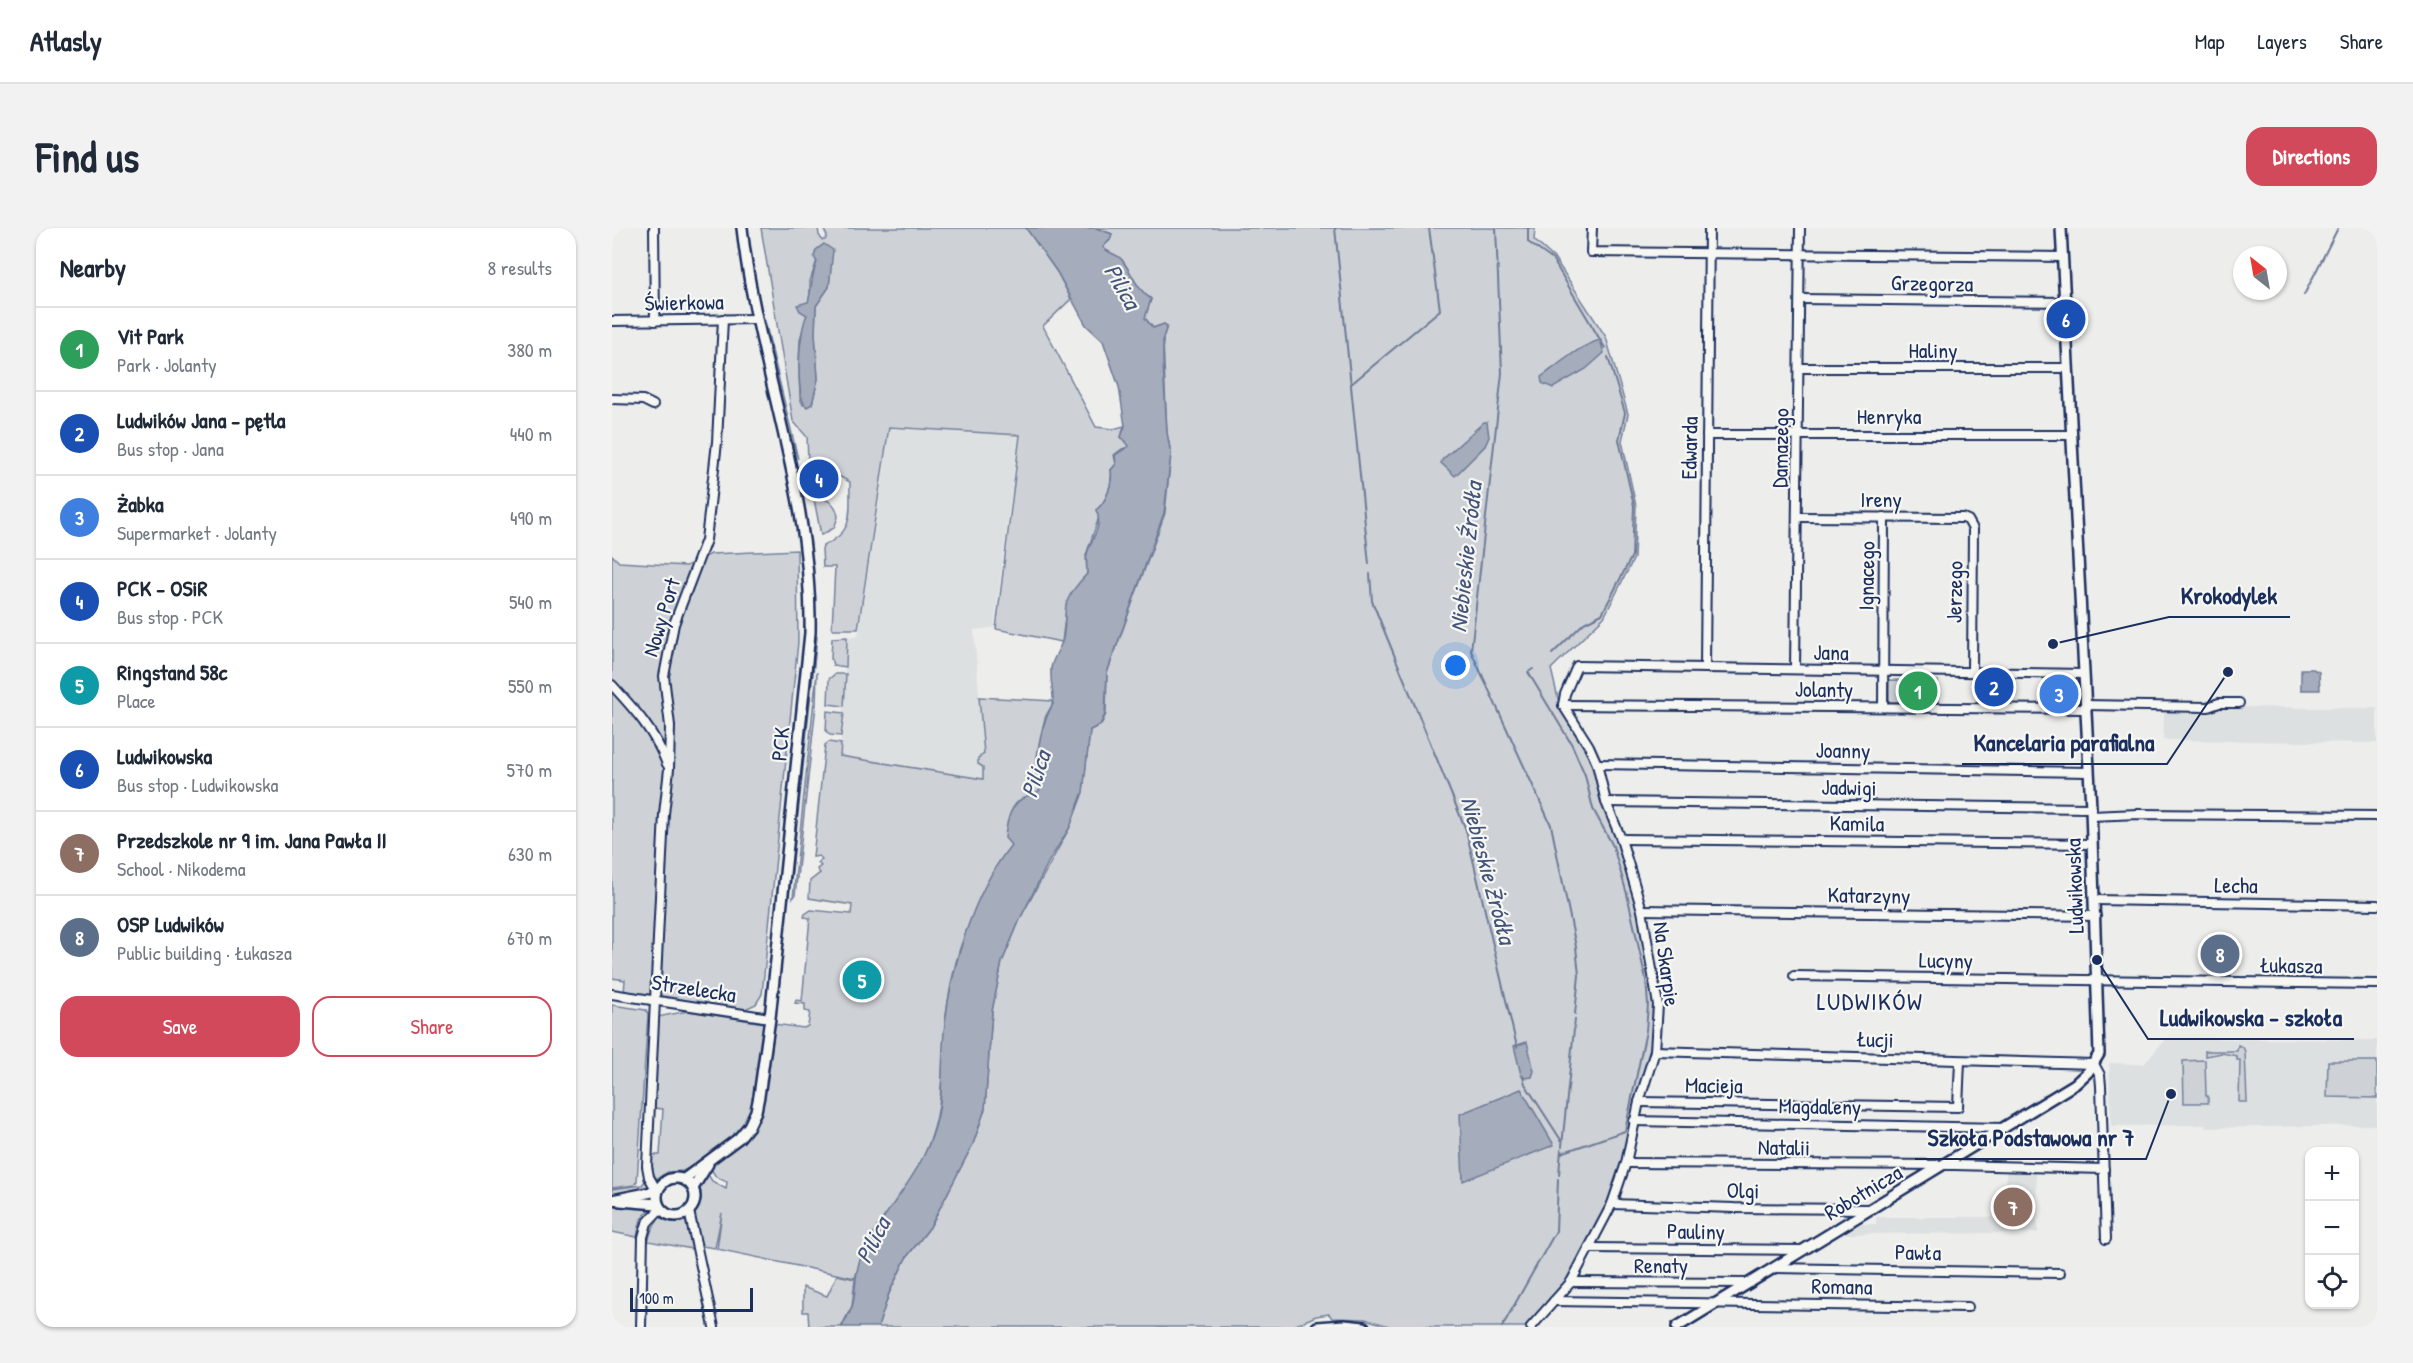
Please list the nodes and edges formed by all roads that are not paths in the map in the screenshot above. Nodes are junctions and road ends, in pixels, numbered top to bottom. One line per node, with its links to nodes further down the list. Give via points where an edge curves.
1 (654, 228): 15 (street)
2 (742, 228): 12 (street)
3 (1592, 228): 7 (street, via 1591,252)
4 (1709, 228): 7 (street, Edwarda)
5 (1800, 228): 8 (street, Damazego)
6 (2061, 228): 9 (street, Ludwikowska)
7 (1709, 253): 8 (street); 21 (street, Edwarda)
8 (1800, 254): 9 (street); 10 (street, Damazego)
9 (2062, 256): 11 (street, Ludwikowska)
10 (1800, 299): 11 (street, Grzegorza); 16 (street, Damazego)
11 (2064, 302): 17 (street, Ludwikowska)
12 (756, 318): 13 (street, Świerkowa); 53 (street, PCK, via 800,507 810,605 805,690)
13 (723, 319): 15 (street, Świerkowa); 37 (street, Nowy Port, via 717,442 706,540 674,624 664,676 670,726)
14 (612, 321): 15 (street, Świerkowa)
15 (656, 321)
16 (1799, 368): 17 (street, Haliny); 20 (street, Damazego)
17 (2068, 368): 22 (street, Ludwikowska)
18 (612, 399): 19 (street, via 643,400)
19 (653, 405)
20 (1798, 434): 21 (street, Henryka); 22 (street, Henryka); 23 (street, Damazego)
21 (1707, 435): 26 (street, Edwarda)
22 (2072, 435): 30 (street, Ludwikowska)
23 (1797, 517): 24 (street, Ireny); 27 (street, Damazego)
24 (1884, 517): 25 (street, Ireny); 28 (street, Ignacego)
25 (1964, 518): 29 (street, Jerzego, via 1973,530)
26 (1705, 668): 27 (street, Jana); 33 (street, Jana, via 1577,666)
27 (1795, 669): 28 (street, Jana)
28 (1882, 670): 29 (street, Jana); 34 (street, Ignacego)
29 (1972, 672): 30 (street, Jana)
30 (2084, 674): 35 (street, Ludwikowska)
31 (612, 685): 37 (street, via 659,743)
32 (2239, 703): 35 (street, via 2208,707)
33 (1563, 705): 34 (street, Jolanty); 36 (street, Na Skarpie)
34 (1883, 707): 35 (street, Jolanty)
35 (2085, 707): 38 (street, Ludwikowska)
36 (1597, 764): 38 (street, Joanny); 39 (street, Na Skarpie)
37 (669, 769): 52 (street, Nowy Port)
38 (2089, 772): 40 (street, Ludwikowska)
39 (1606, 802): 40 (street, Jadwigi); 42 (street, Na Skarpie)
40 (2091, 812): 41 (street, Ludwikowska); 43 (street, Ludwikowska)
41 (2377, 816)
42 (1621, 839): 43 (street, Kamila); 46 (street, Na Skarpie)
43 (2092, 844): 44 (street, Ludwikowska)
44 (2095, 900): 45 (street, Lecha); 47 (street, Ludwikowska)
45 (2377, 905)
46 (1642, 910): 47 (street, Katarzyny); 54 (street, Na Skarpie, via 1658,1005)
47 (2096, 916): 49 (street, Ludwikowska)
48 (1794, 976): 49 (street, Lucyny)
49 (2097, 980): 50 (street, Łukasza); 56 (street, Ludwikowska, via 2100,1045)
50 (2377, 984)
51 (612, 994): 52 (street, Strzelecka)
52 (655, 1000): 53 (street, Strzelecka); 66 (street, Nowy Port, via 647,1166)
53 (770, 1018): 60 (street, PCK, via 756,1111 739,1138)
54 (1655, 1051): 55 (street, Łucji); 57 (street, Na Skarpie)
55 (1960, 1061): 56 (street, Łucji); 57 (street, Macieja, via 1958,1107)
56 (2094, 1064): 59 (street, Robotnicza, via 2075,1084); 63 (street, Ludwikowska, via 2100,1076)
57 (1639, 1102): 58 (street, Na Skarpie)
58 (1634, 1121): 59 (street, Magdaleny); 61 (street, Na Skarpie)
59 (2005, 1128): 62 (street, Robotnicza)
60 (711, 1159): 64 (street, PCK); 65 (street, PCK)
61 (1626, 1163): 62 (street, Natalii); 68 (street, Na Skarpie)
62 (1943, 1166): 63 (street, Natalii); 70 (street, Robotnicza)
63 (2104, 1169): 72 (street, Ludwikowska)
64 (684, 1179): 65 (street); 66 (street, via 665,1180)
65 (693, 1188): 71 (street, via 695,1200)
66 (657, 1191): 67 (street); 69 (street)
67 (612, 1200): 69 (street)
68 (1612, 1204): 70 (street, Olgi); 73 (street, Na Skarpie)
69 (659, 1207): 71 (street, via 671,1216); 82 (street, via 647,1223 643,1237)
70 (1874, 1209): 74 (street, Robotnicza)
71 (689, 1211): 83 (street)
72 (2106, 1239)
73 (1589, 1248): 74 (street, Pauliny); 77 (street, Na Skarpie)
74 (1803, 1251): 75 (street, Robotnicza)
75 (1775, 1268): 76 (street, Pawła); 78 (street, Robotnicza)
76 (2060, 1273)
77 (1571, 1282): 78 (street, Renaty); 79 (street, Na Skarpie)
78 (1750, 1283): 80 (street, Robotnicza)
79 (1554, 1301): 80 (street, Romana); 86 (street, Na Skarpie)
80 (1715, 1304): 81 (street, Romana); 87 (street, Robotnicza)
81 (1968, 1307)
82 (641, 1327)
83 (714, 1327)
84 (1317, 1327): 85 (street)
85 (1364, 1327)
86 (1531, 1327)
87 (1677, 1327)

